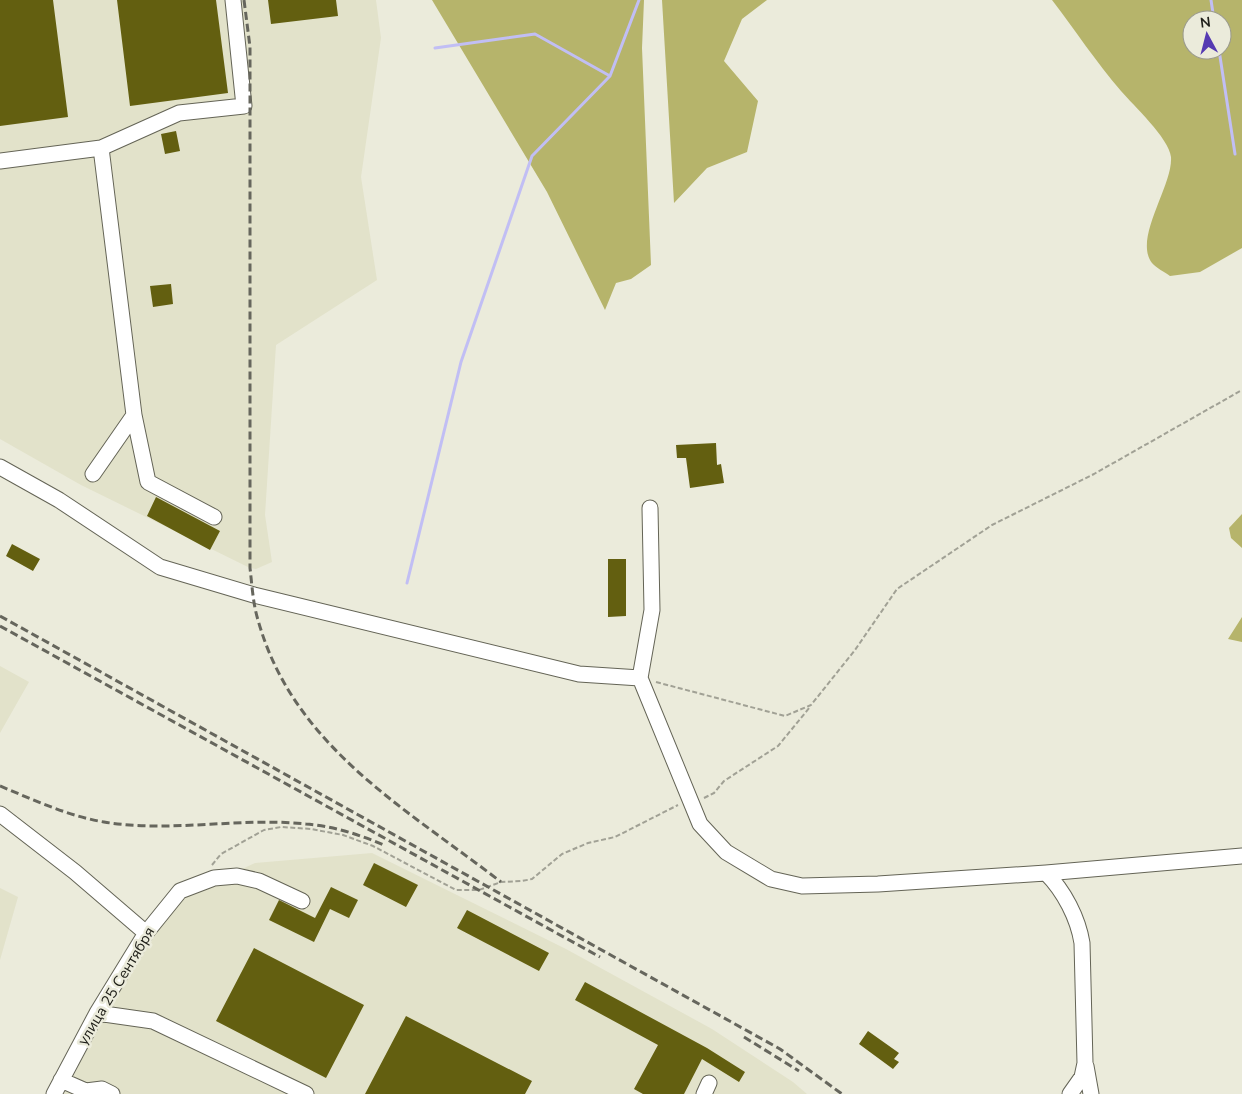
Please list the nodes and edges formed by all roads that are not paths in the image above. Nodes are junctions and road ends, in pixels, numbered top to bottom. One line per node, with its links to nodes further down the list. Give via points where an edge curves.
1 (233, 0): 2 (street, via 244,106 179,112)
2 (101, 148): 3 (street); 4 (street)
3 (0, 161)
4 (134, 415): 6 (street); 8 (street, via 148,482)
5 (0, 467): 9 (street, via 59,500 160,567 254,595 579,674)
6 (93, 474)
7 (650, 508): 9 (street, via 652,610)
8 (214, 517)
9 (640, 678): 12 (street, via 700,824 726,852 771,879 802,886)
10 (0, 814): 14 (street)
11 (1242, 856): 12 (street)
12 (1046, 873): 16 (street, via 1060,889 1081,934)
13 (302, 901): 14 (street, улица 25 Сентября, via 259,881 237,876 214,878 180,891)
14 (146, 933): 15 (street, улица 25 Сентября)
15 (97, 1013): 17 (street, улица 25 Сентября); 20 (street, via 153,1021)
16 (1085, 1063): 21 (street, via 1082,1077); 22 (street)
17 (62, 1080): 18 (street, улица 25 Сентября); 19 (street, via 86,1091 102,1089)
18 (54, 1094)
19 (112, 1094)
20 (306, 1094)
21 (1070, 1094)
22 (1091, 1094)

